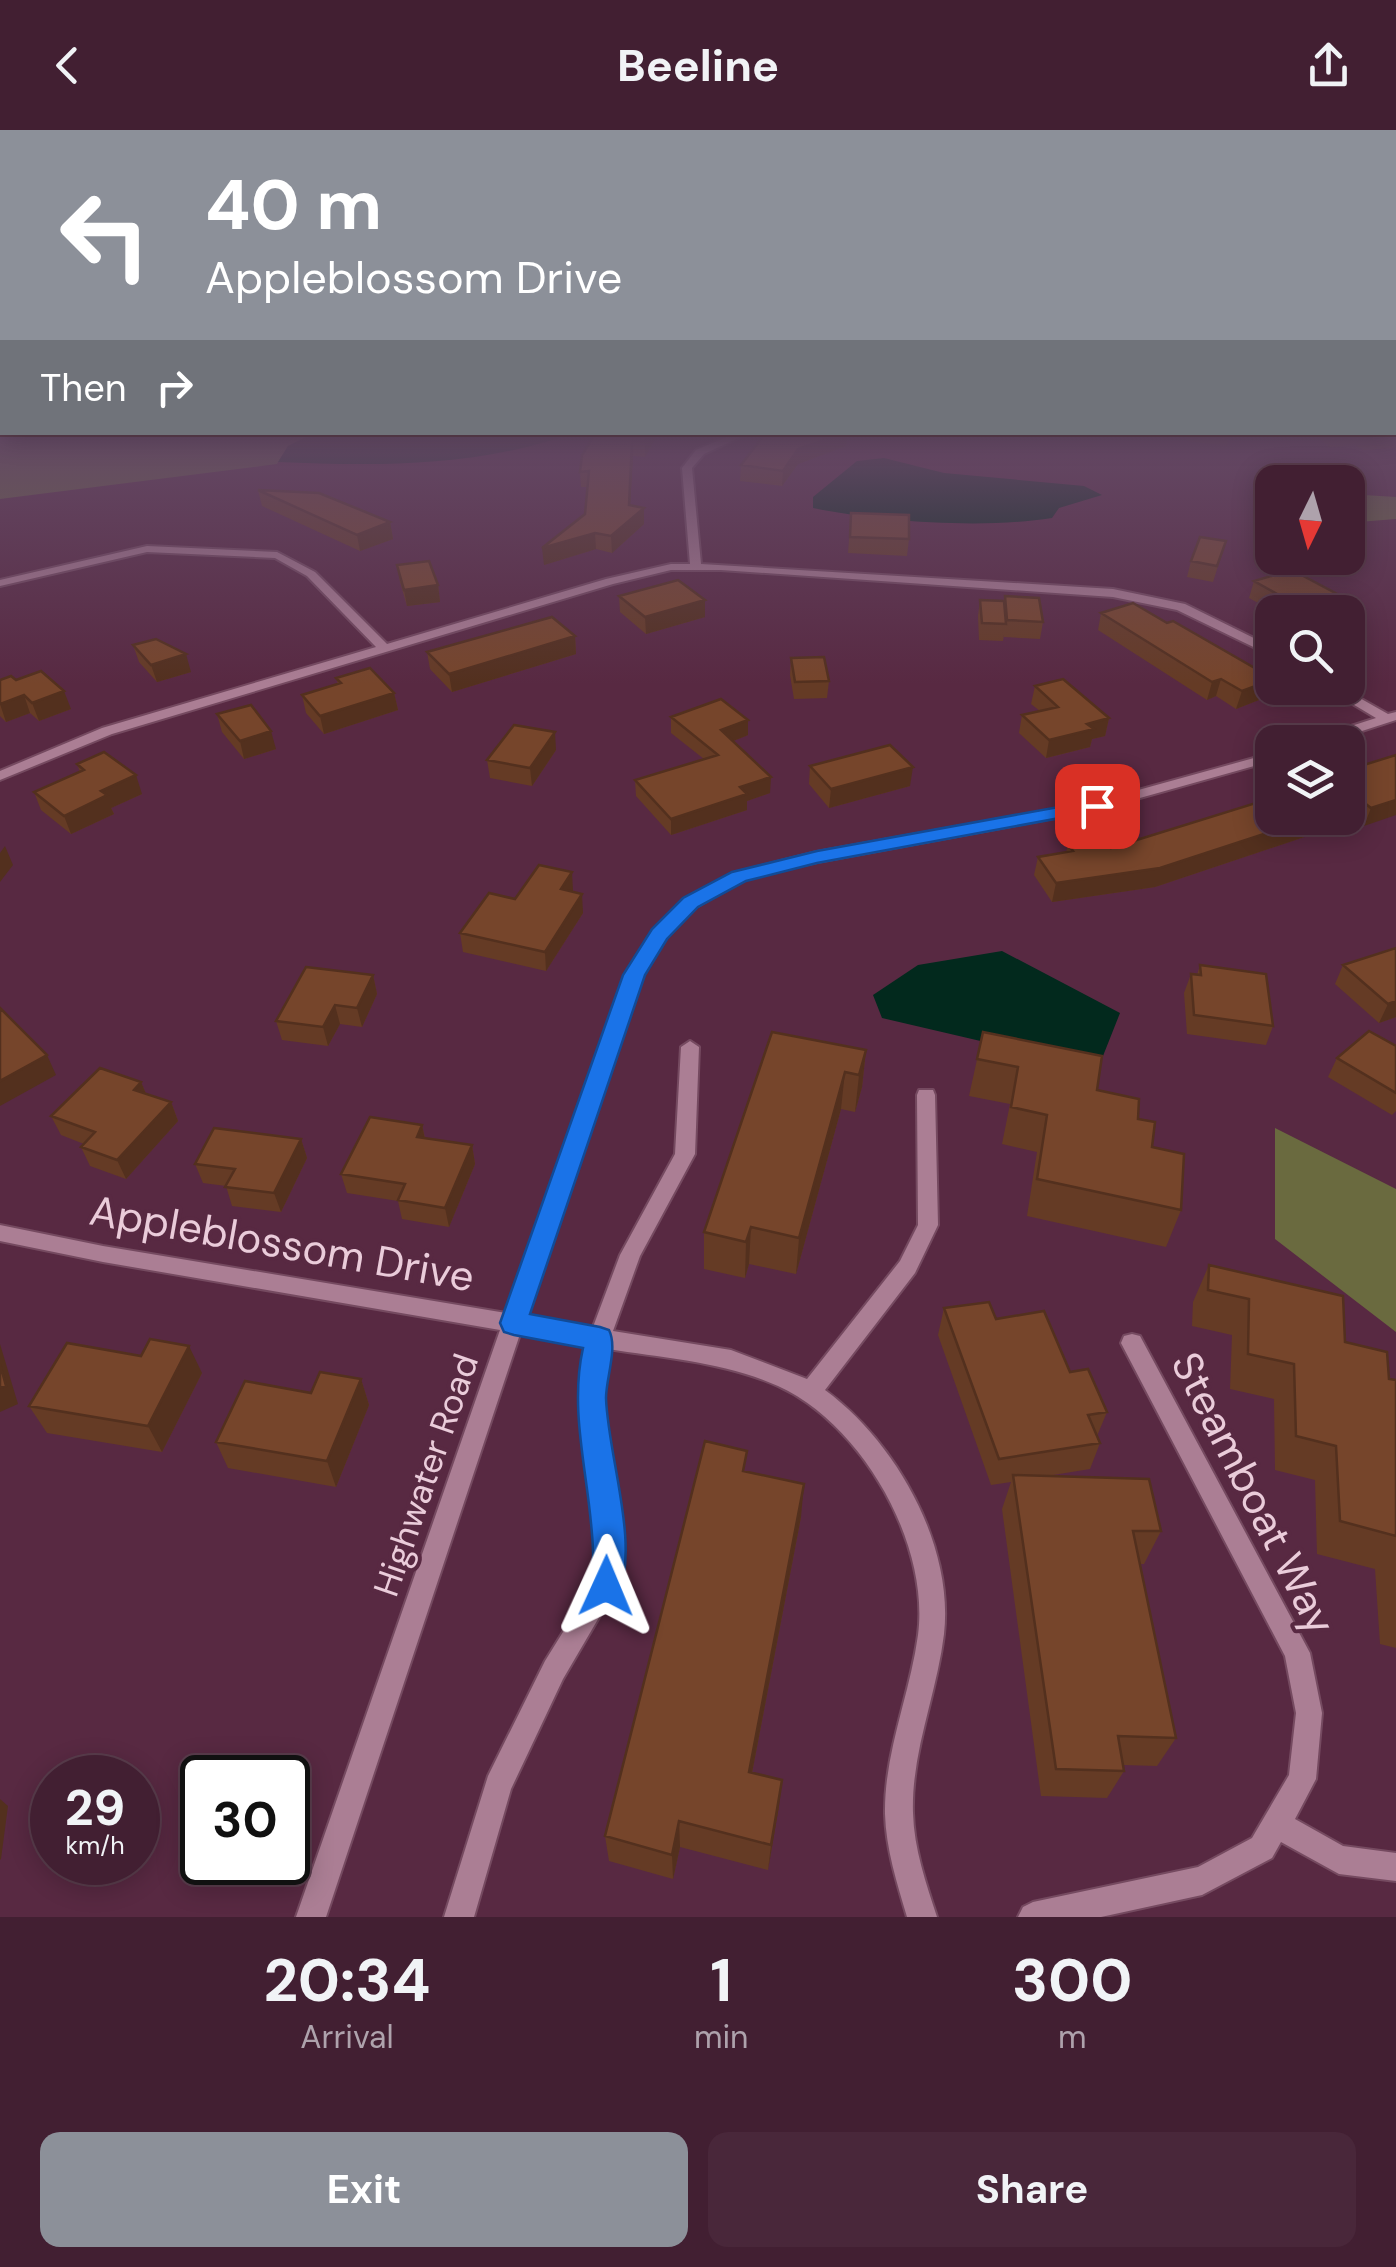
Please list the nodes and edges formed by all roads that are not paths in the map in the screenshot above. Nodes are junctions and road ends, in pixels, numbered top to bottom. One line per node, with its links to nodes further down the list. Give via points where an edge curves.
1 (692, 517): 2 (street)
2 (696, 566): 4 (street, via 1112,593 1181,607); 5 (street, via 638,573)
3 (0, 584): 5 (street, via 147,549 277,556 311,574)
4 (1255, 644)
5 (384, 648): 10 (street, via 107,731)
6 (1365, 705): 7 (street)
7 (1391, 718): 8 (street)
8 (1365, 726)
9 (1255, 762): 14 (street, Highwater Road, via 1097,806 740,876 690,903 659,934 634,975)
10 (0, 776)
11 (690, 1046): 15 (street, via 685,1154 630,1255)
12 (926, 1095): 17 (street, via 928,1225 908,1267)
13 (0, 1233): 14 (street, Appleblossom Drive)
14 (514, 1323): 15 (street, Appleblossom Drive); 20 (street, Highwater Road)
15 (600, 1339): 17 (street, Appleblossom Drive, via 730,1360); 21 (street, via 592,1403 609,1552 606,1586 554,1670 498,1786)
16 (1132, 1343): 18 (street, Steamboat Way, via 1297,1653 1309,1713 1302,1779)
17 (810, 1392): 22 (street, Appleblossom Drive, via 850,1424 901,1500 925,1558 934,1606 899,1810)
18 (1277, 1824): 19 (street, via 1340,1860); 23 (street, Steamboat Way, via 1262,1848 1202,1881)
19 (1396, 1867)
20 (311, 1917)
21 (459, 1917)
22 (922, 1917)
23 (1034, 1917)

